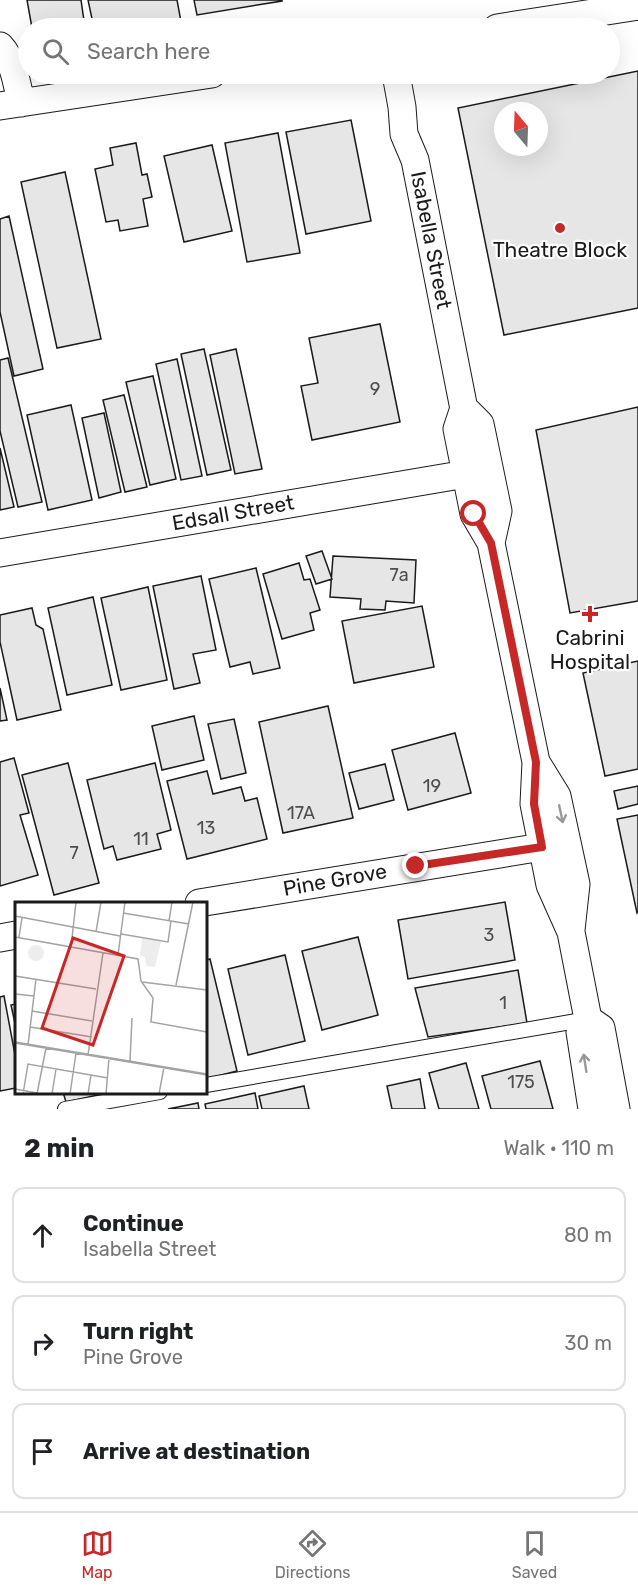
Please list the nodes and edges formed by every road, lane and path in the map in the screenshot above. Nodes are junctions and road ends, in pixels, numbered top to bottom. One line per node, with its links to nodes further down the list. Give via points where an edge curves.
1 (638, 6): 2 (street)
2 (562, 9): 3 (street)
3 (531, 18)
4 (0, 46): 7 (street, via 14,72)
5 (147, 84): 7 (street)
6 (398, 84): 8 (street, Isabella Street, via 404,134 415,160)
7 (11, 105)
8 (464, 408): 9 (street, Isabella Street, via 457,429); 10 (street, Isabella Street, via 480,424)
9 (466, 474): 10 (street, via 475,474); 11 (street, Isabella Street, via 474,514); 12 (street, Edsall Street)
10 (494, 490): 11 (street, Isabella Street, via 498,511)
11 (491, 543): 13 (street, Isabella Street)
12 (0, 553)
13 (536, 762): 14 (street, Isabella Street, via 534,804); 16 (street, Isabella Street, one-way to 16, via 558,796 576,884)
14 (542, 847): 15 (street, Pine Grove); 16 (street, Isabella Street, via 550,885)
15 (205, 902)
16 (571, 932): 19 (street, Isabella Street)
17 (15, 935): 18 (street)
18 (0, 938)
19 (588, 1019): 20 (lane); 23 (street, Isabella Street, one-way to 19, via 580,1032); 24 (street, Isabella Street, via 601,1028)
20 (207, 1085)
21 (149, 1094): 22 (lane)
22 (65, 1109)
23 (592, 1109)
24 (616, 1109)

